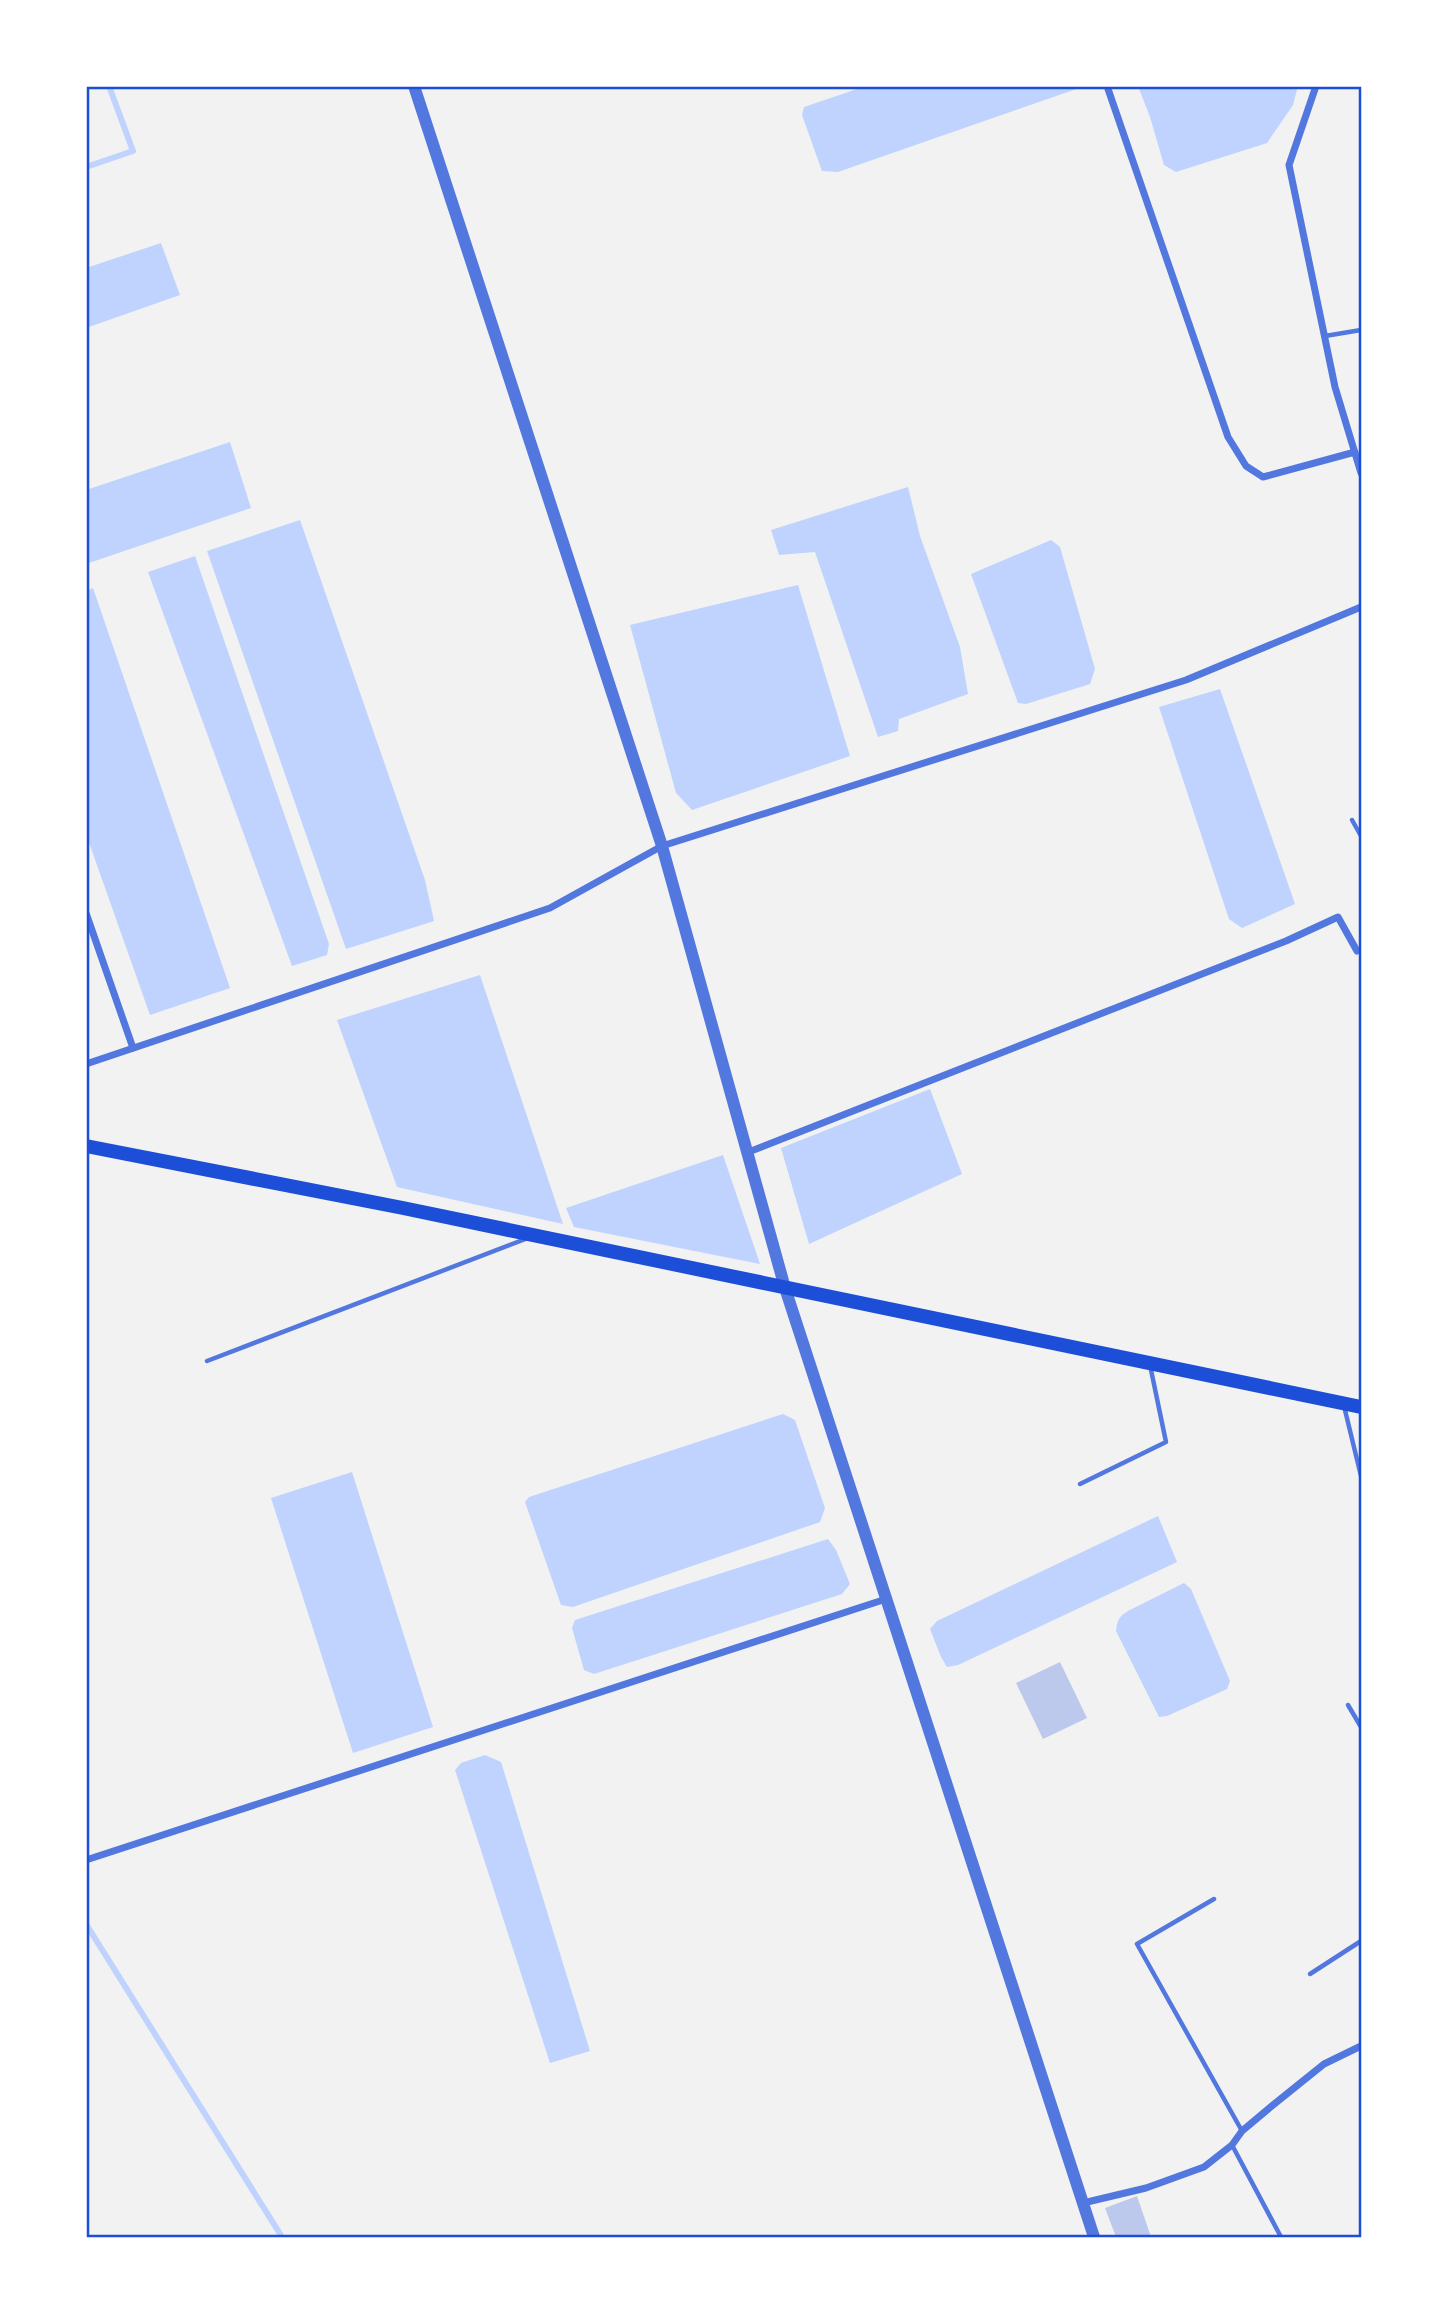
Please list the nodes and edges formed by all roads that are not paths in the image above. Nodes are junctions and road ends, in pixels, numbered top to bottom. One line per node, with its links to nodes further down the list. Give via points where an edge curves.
1 (414, 86): 11 (street)
2 (1107, 86): 6 (street, via 1228,437 1246,466 1263,477)
3 (1316, 86): 5 (street, via 1289,165)
4 (1361, 330): 5 (lane)
5 (1325, 336): 6 (street)
6 (1355, 452): 7 (street)
7 (1361, 473)
8 (1361, 607): 11 (street, via 1185,680)
9 (1352, 820): 10 (lane)
10 (1361, 836)
11 (662, 846): 14 (street, via 551,908); 17 (street)
12 (86, 913): 14 (street)
13 (1357, 951): 17 (street, via 1338,917)
14 (133, 1048): 15 (street)
15 (86, 1064)
16 (86, 1146): 18 (main road)
17 (746, 1153): 19 (street)
18 (533, 1236): 19 (main road); 20 (lane)
19 (785, 1288): 21 (main road); 26 (street)
20 (207, 1361)
21 (1150, 1363): 22 (main road); 25 (lane, via 1166,1442)
22 (1343, 1403): 23 (main road); 24 (lane)
23 (1361, 1407)
24 (1361, 1476)
25 (1080, 1483)
26 (887, 1599): 29 (street); 36 (street)
27 (1348, 1705): 28 (lane)
28 (1361, 1727)
29 (86, 1860)
30 (1214, 1899): 34 (lane, via 1137,1944)
31 (1361, 1941): 32 (lane)
32 (1310, 1974)
33 (1361, 2046): 34 (street, via 1324,2064)
34 (1242, 2131): 35 (street)
35 (1232, 2145): 36 (street, via 1204,2167 1146,2188); 38 (lane)
36 (1083, 2203): 37 (street)
37 (1094, 2237)
38 (1281, 2237)

